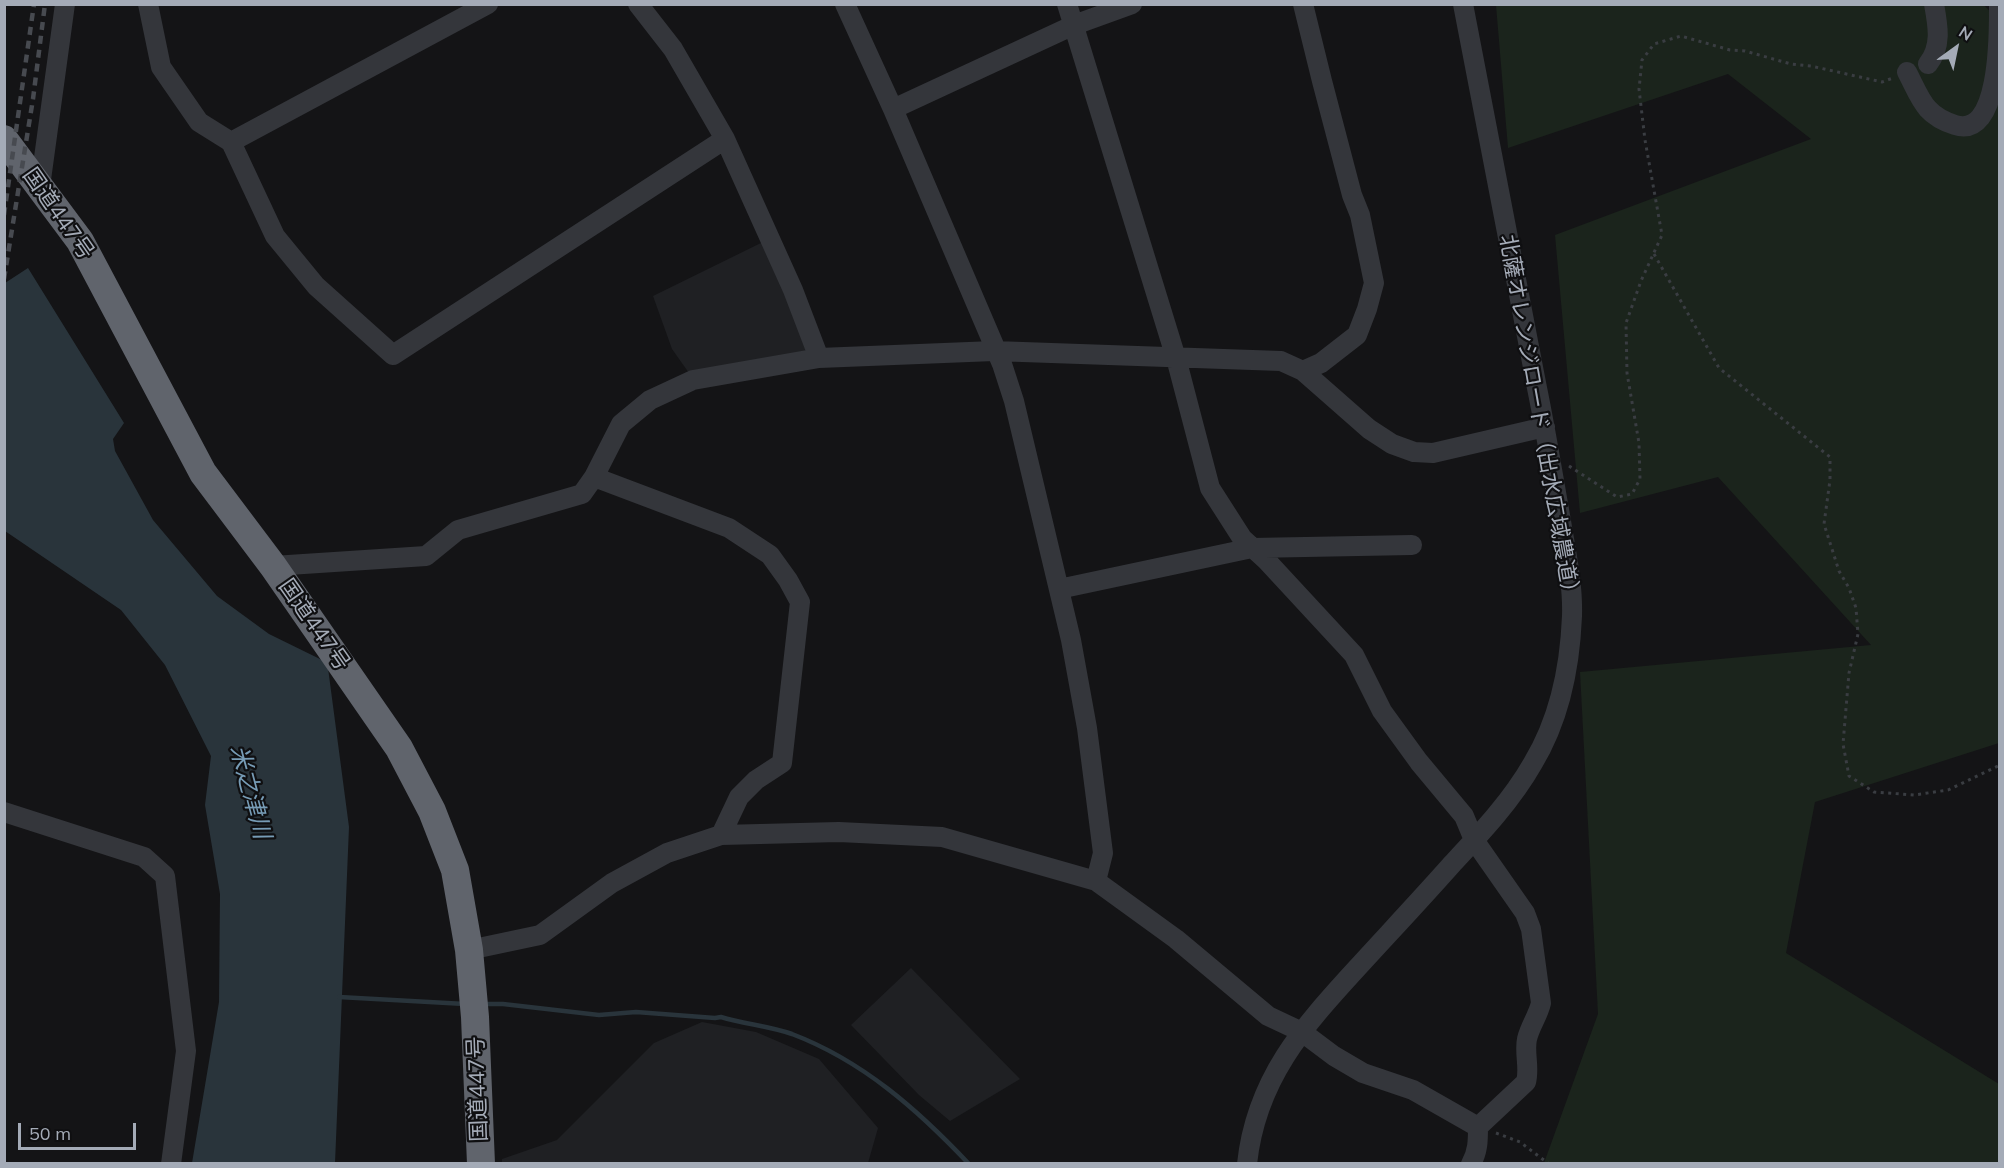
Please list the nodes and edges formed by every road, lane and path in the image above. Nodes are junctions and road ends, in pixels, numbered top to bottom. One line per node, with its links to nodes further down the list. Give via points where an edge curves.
1 (65, 4): 19 (street)
2 (148, 4): 18 (street, via 160,67 199,122)
3 (488, 4): 18 (street)
4 (638, 4): 17 (street, via 673,49)
5 (845, 4): 15 (street)
6 (1067, 4): 12 (street)
7 (1132, 4): 12 (street)
8 (1303, 4): 24 (street, via 1360,215 1374,283 1357,335 1321,363)
9 (1463, 4): 25 (street, 北薩オレンジロード（出水広域農道）)
10 (1934, 4): 13 (street, via 1937,44)
11 (2000, 4): 14 (street, via 1995,80 1985,112 1971,125 1960,127 1941,121 1927,110)
12 (1074, 25): 15 (street); 23 (street)
13 (1928, 64)
14 (1907, 72): 20 (path, via 1882,82 1681,36 1654,44 1642,60 1639,89 1662,235)
15 (893, 109): 21 (street)
16 (4, 139): 19 (highway, 国道447号)
17 (725, 139): 18 (street, via 393,355 316,286 275,236); 22 (street)
18 (231, 142)
19 (40, 187): 30 (highway, 国道447号, via 80,241 203,473)
20 (1654, 254): 26 (path, via 1626,323 1627,374 1639,442 1640,479 1632,494 1617,497); 32 (path, via 1719,368 1830,457 1824,524 1856,608 1858,634 1849,673 1843,744 1849,776 1874,792 1914,795 1948,790)
21 (994, 351): 22 (street); 23 (street); 31 (street, via 1014,401)
22 (819, 358): 27 (street, via 693,380 650,400 621,424)
23 (1176, 358): 24 (street, via 1281,361); 29 (street, via 1210,488)
24 (1303, 371): 25 (street, via 1369,429 1414,452 1433,453)
25 (1545, 427): 35 (street, 北薩オレンジロード（出水広域農道）, via 1570,577 1572,614 1563,687 1552,725 1533,764 1504,807)
26 (1568, 465)
27 (594, 477): 30 (street, via 582,494 458,530 426,556); 34 (street, via 729,528 770,555 800,602 782,763 739,797)
28 (1412, 545): 29 (street)
29 (1252, 549): 31 (street); 35 (street, via 1268,561 1354,655 1382,711 1464,816)
30 (273, 566): 37 (highway, 国道447号, via 399,748 432,811 455,870)
31 (1059, 589): 36 (street, via 1087,728 1101,836)
32 (2000, 765)
33 (4, 812): 40 (street, via 144,857 165,876 186,1050)
34 (721, 835): 36 (street, via 838,832 942,837); 37 (street, via 667,853 612,883 540,935)
35 (1474, 840): 38 (street, 北薩オレンジロード（出水広域農道）); 39 (street, via 1525,913 1531,929 1540,1003 1527,1040 1526,1082)
36 (1096, 881): 38 (street, via 1176,939 1268,1016)
37 (469, 950): 41 (highway, 国道447号)
38 (1302, 1032): 39 (street, via 1363,1073 1413,1090); 42 (street, 北薩オレンジロード（出水広域農道）, via 1276,1069 1264,1096 1251,1134)
39 (1478, 1127): 43 (street, via 1476,1155); 44 (path, via 1520,1142)
40 (171, 1164)
41 (481, 1164)
42 (1247, 1164)
43 (1471, 1164)
44 (1549, 1164)

